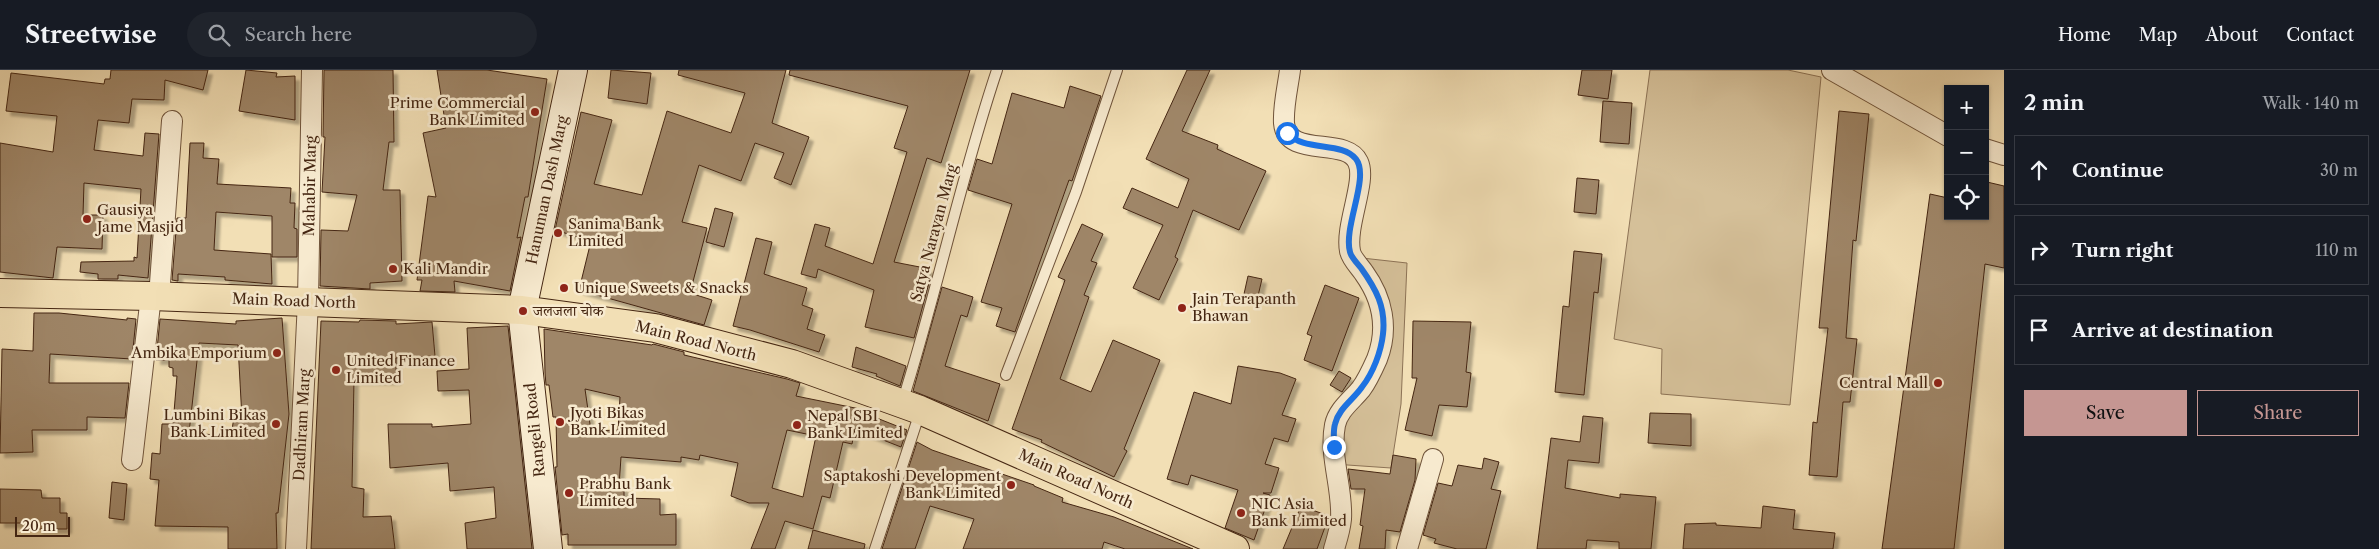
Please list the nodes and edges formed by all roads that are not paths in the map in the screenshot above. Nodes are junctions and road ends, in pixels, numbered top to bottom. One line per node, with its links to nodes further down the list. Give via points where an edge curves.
1 (312, 70): 13 (street, Mahabir Marg)
2 (573, 70): 14 (main road, Hanuman Dash Marg)
3 (996, 70): 16 (lane, Satya Narayan Marg, via 975,135 916,359)
4 (1117, 70): 15 (lane, via 1076,192)
5 (1290, 70): 23 (street, via 1284,122 1287,133 1294,141 1350,152 1358,160 1361,172 1349,230 1350,253 1376,290 1382,310 1383,334 1378,358 1335,424 1341,518)
6 (1832, 70): 8 (street)
7 (172, 121): 12 (street)
8 (1944, 134)
9 (1989, 150): 10 (street)
10 (2004, 155)
11 (0, 293): 12 (main road, Main Road North)
12 (155, 296): 13 (main road, Main Road North); 18 (street)
13 (308, 301): 14 (main road, Main Road North); 19 (street, Dadhiram Marg)
14 (522, 310): 16 (main road, Main Road North, via 655,328 792,364); 20 (main road, Rangeli Road)
15 (1006, 375)
16 (911, 407): 21 (lane, Satya Narayan Marg); 22 (main road, Main Road North)
17 (1433, 459): 24 (street)
18 (132, 460)
19 (296, 549)
20 (548, 549)
21 (875, 549)
22 (1235, 549)
23 (1334, 549)
24 (1407, 549)

